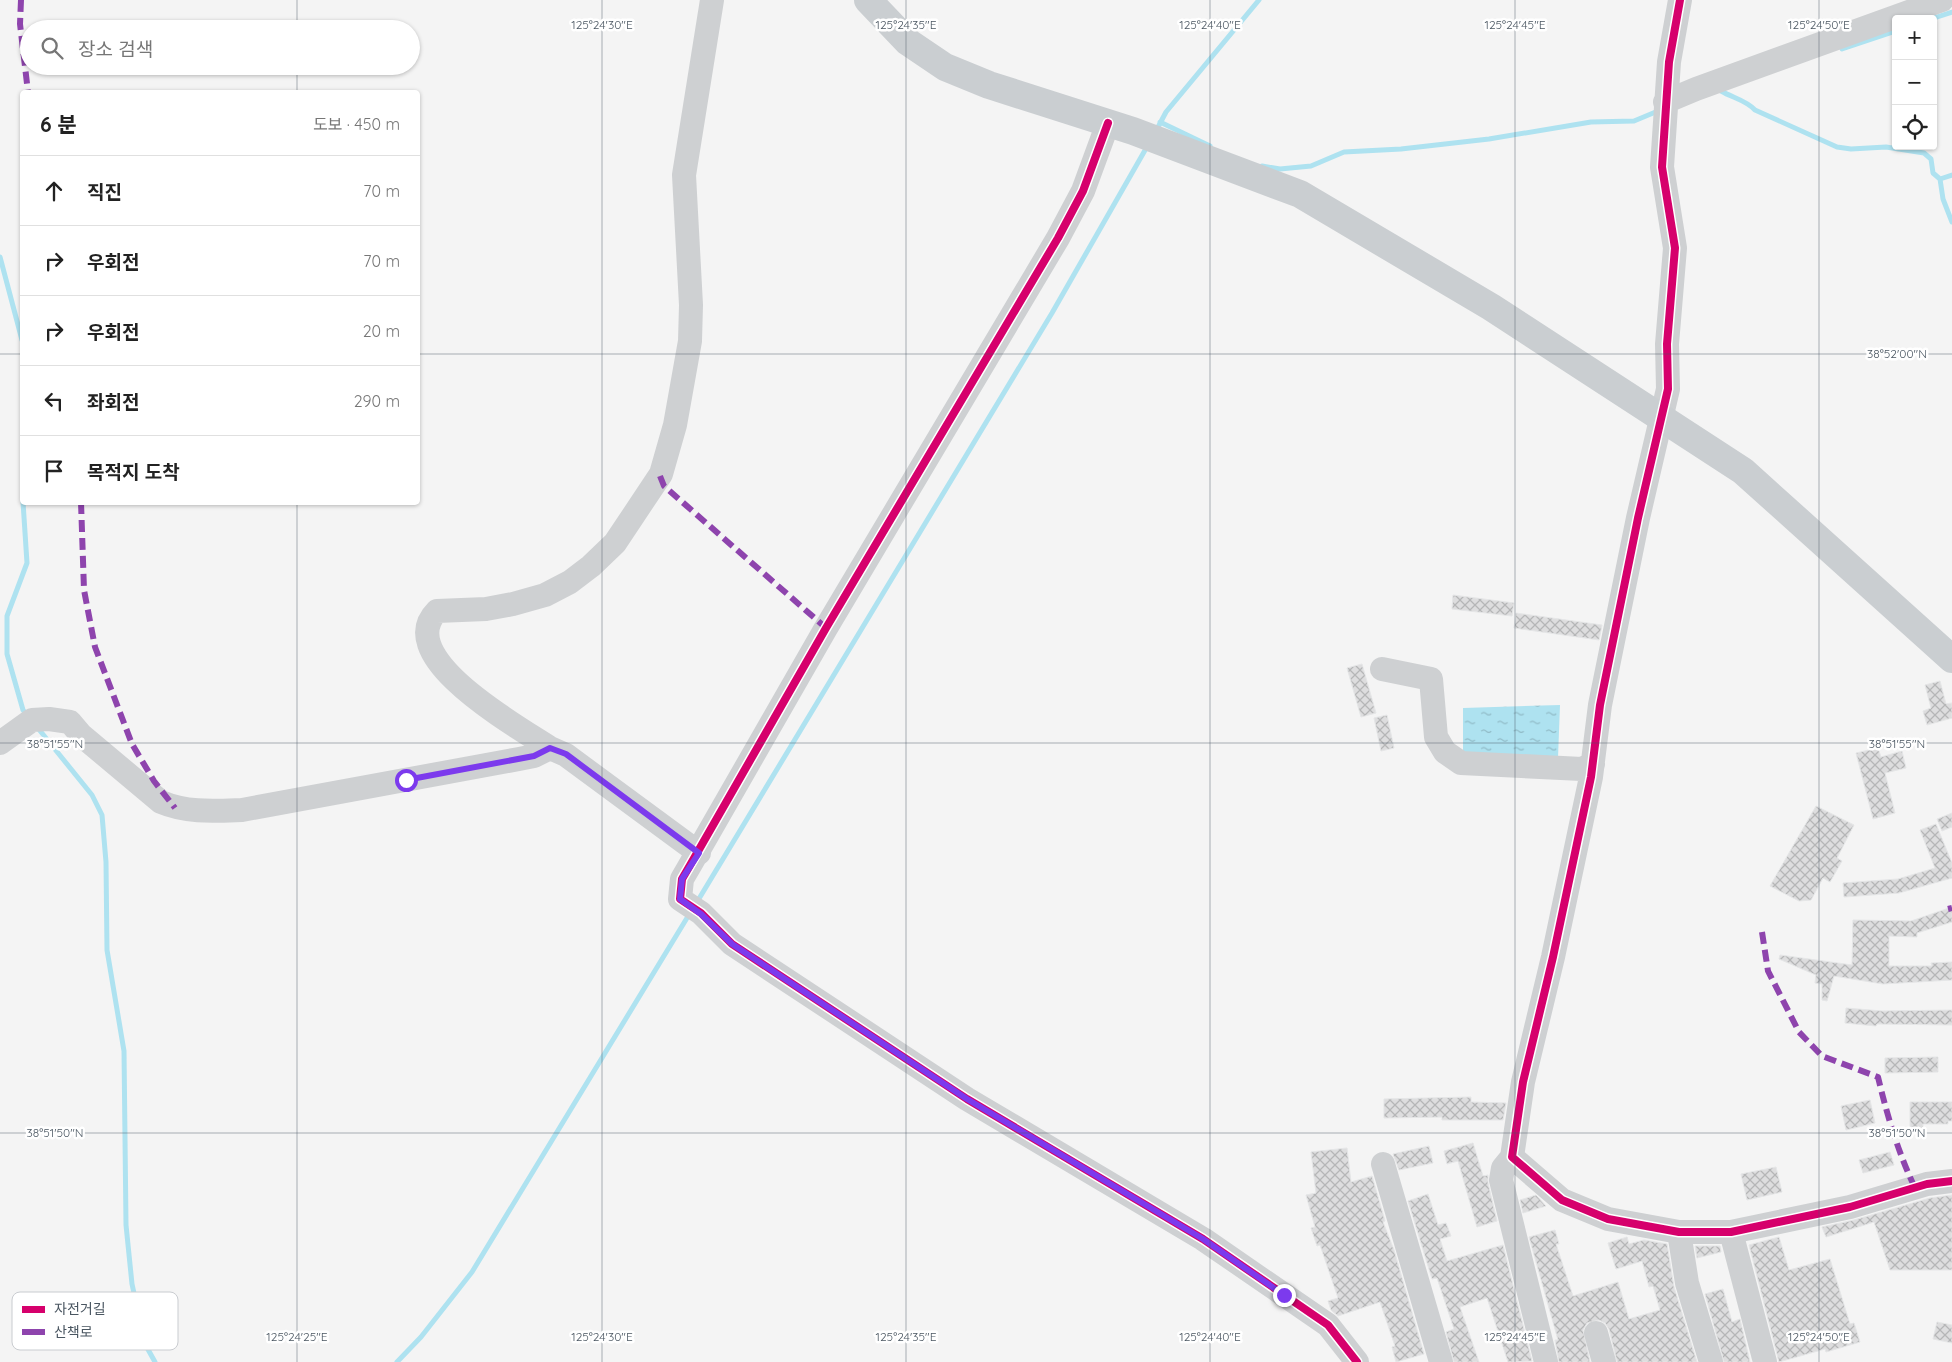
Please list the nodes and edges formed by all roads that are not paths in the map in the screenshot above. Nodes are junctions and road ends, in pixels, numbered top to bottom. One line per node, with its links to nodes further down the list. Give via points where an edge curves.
1 (712, 0): 11 (street, via 684,176 690,341 661,474 615,543 570,582 545,595 513,604 486,609 437,611 428,623 428,639 433,651 457,683)
2 (868, 0): 6 (main road, via 908,42 945,67 989,85)
3 (1680, 0): 5 (street)
4 (1942, 0): 5 (street)
5 (1665, 102): 7 (street, via 1662,167 1675,248 1667,344 1668,389)
6 (1120, 127): 7 (main road, via 1300,194 1491,307); 13 (street, via 1058,238 826,628)
7 (1662, 418): 8 (main road, via 1743,472); 12 (street, via 1600,705)
8 (1952, 659)
9 (1382, 669): 12 (street, via 1431,679 1436,738 1445,752 1461,763 1582,769)
10 (0, 743): 11 (street, via 32,720 70,722 81,735 161,802 175,808 199,811 242,810 534,756)
11 (550, 748): 13 (street, via 566,754)
12 (1593, 764): 14 (street, via 1553,957 1524,1074)
13 (699, 853): 20 (street, via 682,879 680,899 732,944 967,1099 1203,1239 1328,1325)
14 (1512, 1157): 17 (street, via 1562,1200 1608,1219); 22 (street, via 1503,1168 1501,1180)
15 (1382, 1164): 21 (street)
16 (1952, 1181): 18 (street, via 1927,1184 1850,1207)
17 (1679, 1232): 18 (street); 24 (street, via 1687,1283)
18 (1731, 1232): 25 (street)
19 (1596, 1333): 23 (street)
20 (1357, 1362)
21 (1441, 1362)
22 (1546, 1362)
23 (1604, 1362)
24 (1711, 1362)
25 (1765, 1362)

